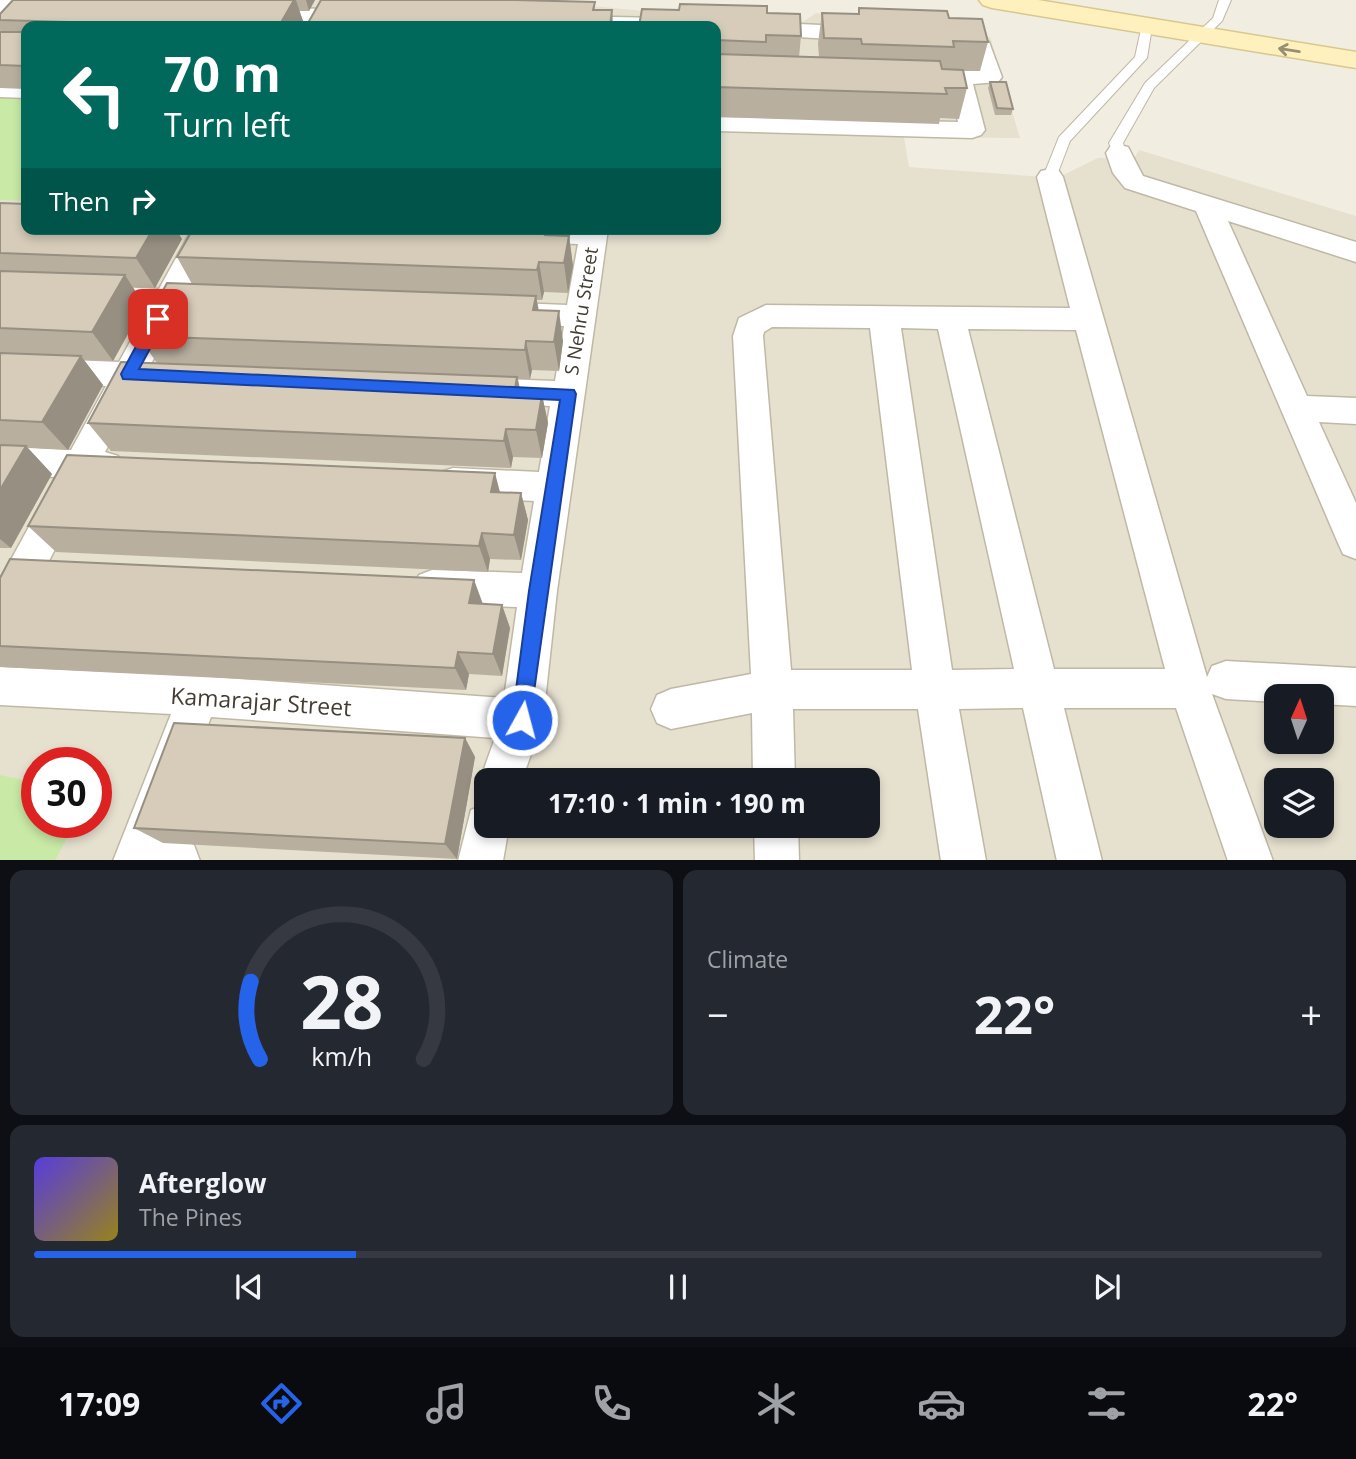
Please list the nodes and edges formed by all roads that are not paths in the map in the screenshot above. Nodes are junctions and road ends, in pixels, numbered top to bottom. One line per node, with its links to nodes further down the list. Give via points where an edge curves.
1 (6, 0): 4 (street)
2 (992, 0): 10 (main road)
3 (1099, 0): 5 (main road)
4 (0, 6)
5 (1221, 9): 12 (lane); 14 (main road)
6 (239, 14): 7 (street)
7 (323, 14): 8 (street)
8 (374, 18)
9 (721, 26): 11 (street)
10 (1146, 27): 12 (main road); 22 (lane, via 1141,58 1065,140)
11 (888, 35)
12 (1198, 35): 15 (main road, one-way to 12); 21 (lane, via 1149,86 1116,143)
13 (926, 36): 17 (street, via 981,47 990,78 959,77)
14 (1356, 39)
15 (1356, 60)
16 (906, 84): 17 (street)
17 (961, 85): 20 (street, via 972,130)
18 (0, 90): 19 (street)
19 (21, 91)
20 (721, 124)
21 (1119, 153): 23 (street, via 1134,181)
22 (1050, 177): 33 (street)
23 (1207, 205): 26 (street); 40 (street)
24 (203, 235): 28 (street)
25 (594, 235): 31 (street, S Nehru Street)
26 (1355, 253)
27 (65, 296): 28 (street)
28 (168, 300): 29 (street); 36 (street)
29 (237, 303)
30 (484, 313): 31 (street)
31 (580, 316): 39 (street, S Nehru Street)
32 (884, 318): 34 (street); 56 (street); 58 (street, via 766,316 750,326)
33 (1088, 319): 34 (street); 53 (street)
34 (951, 320): 57 (street)
35 (0, 369): 36 (street)
36 (129, 374): 37 (street); 43 (street)
37 (184, 377)
38 (445, 389): 39 (street)
39 (568, 394): 46 (street, S Nehru Street)
40 (1297, 408): 41 (street); 47 (street)
41 (1356, 411)
42 (0, 460): 43 (street)
43 (81, 464): 44 (street); 48 (street)
44 (136, 467)
45 (429, 481): 46 (street)
46 (554, 487): 51 (street, S Nehru Street)
47 (1355, 538)
48 (13, 567): 49 (street); 52 (street)
49 (67, 570)
50 (399, 585): 51 (street)
51 (538, 591): 61 (street, S Nehru Street)
52 (0, 617)
53 (1208, 684): 55 (street); 57 (street); 71 (street)
54 (0, 686): 59 (street, Kamarajar Street)
55 (1356, 687)
56 (935, 689): 57 (street); 58 (street); 69 (street)
57 (1038, 689): 70 (street)
58 (772, 690): 60 (street); 63 (street)
59 (198, 696): 61 (street, Kamarajar Street); 66 (street)
60 (671, 709)
61 (522, 720): 62 (street, S Nehru Street)
62 (505, 768)
63 (774, 768)
64 (485, 838): 67 (street)
65 (776, 838): 68 (street)
66 (149, 860)
67 (480, 860)
68 (777, 860)
69 (964, 860)
70 (1080, 860)
71 (1251, 860)

